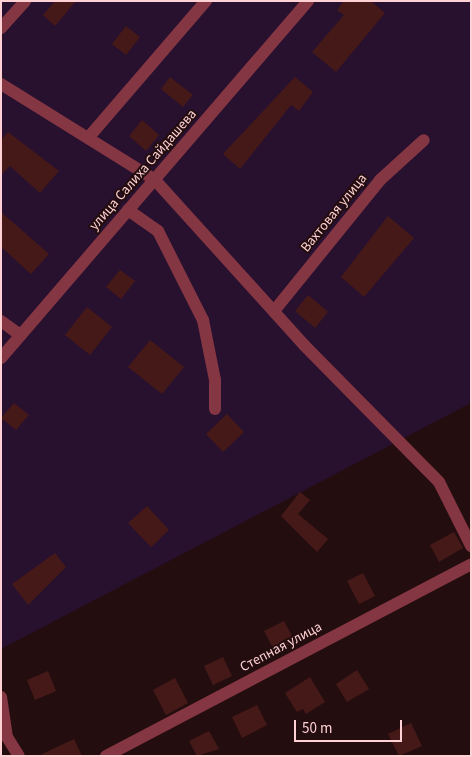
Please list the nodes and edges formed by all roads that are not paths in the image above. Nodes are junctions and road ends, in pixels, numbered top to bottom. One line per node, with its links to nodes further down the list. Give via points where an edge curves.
1 (24, 1): 4 (street)
2 (206, 1): 6 (street)
3 (308, 1): 8 (street, улица Салиха Сайдашева)
4 (1, 28)
5 (1, 84): 6 (street)
6 (88, 138): 8 (street)
7 (424, 140): 10 (street, Вахтовая улица, via 380,180)
8 (155, 180): 9 (street, улица Салиха Сайдашева); 10 (street)
9 (128, 210): 12 (street, улица Салиха Сайдашева); 14 (street, via 158,231 203,320 215,380)
10 (274, 311): 15 (street, via 438,482)
11 (1, 321): 12 (street)
12 (20, 335): 13 (street, улица Салиха Сайдашева)
13 (1, 358)
14 (215, 409)
15 (471, 546)
16 (471, 564): 19 (street, Степная улица)
17 (1, 697): 18 (street, via 7,737)
18 (19, 756)
19 (106, 756)

